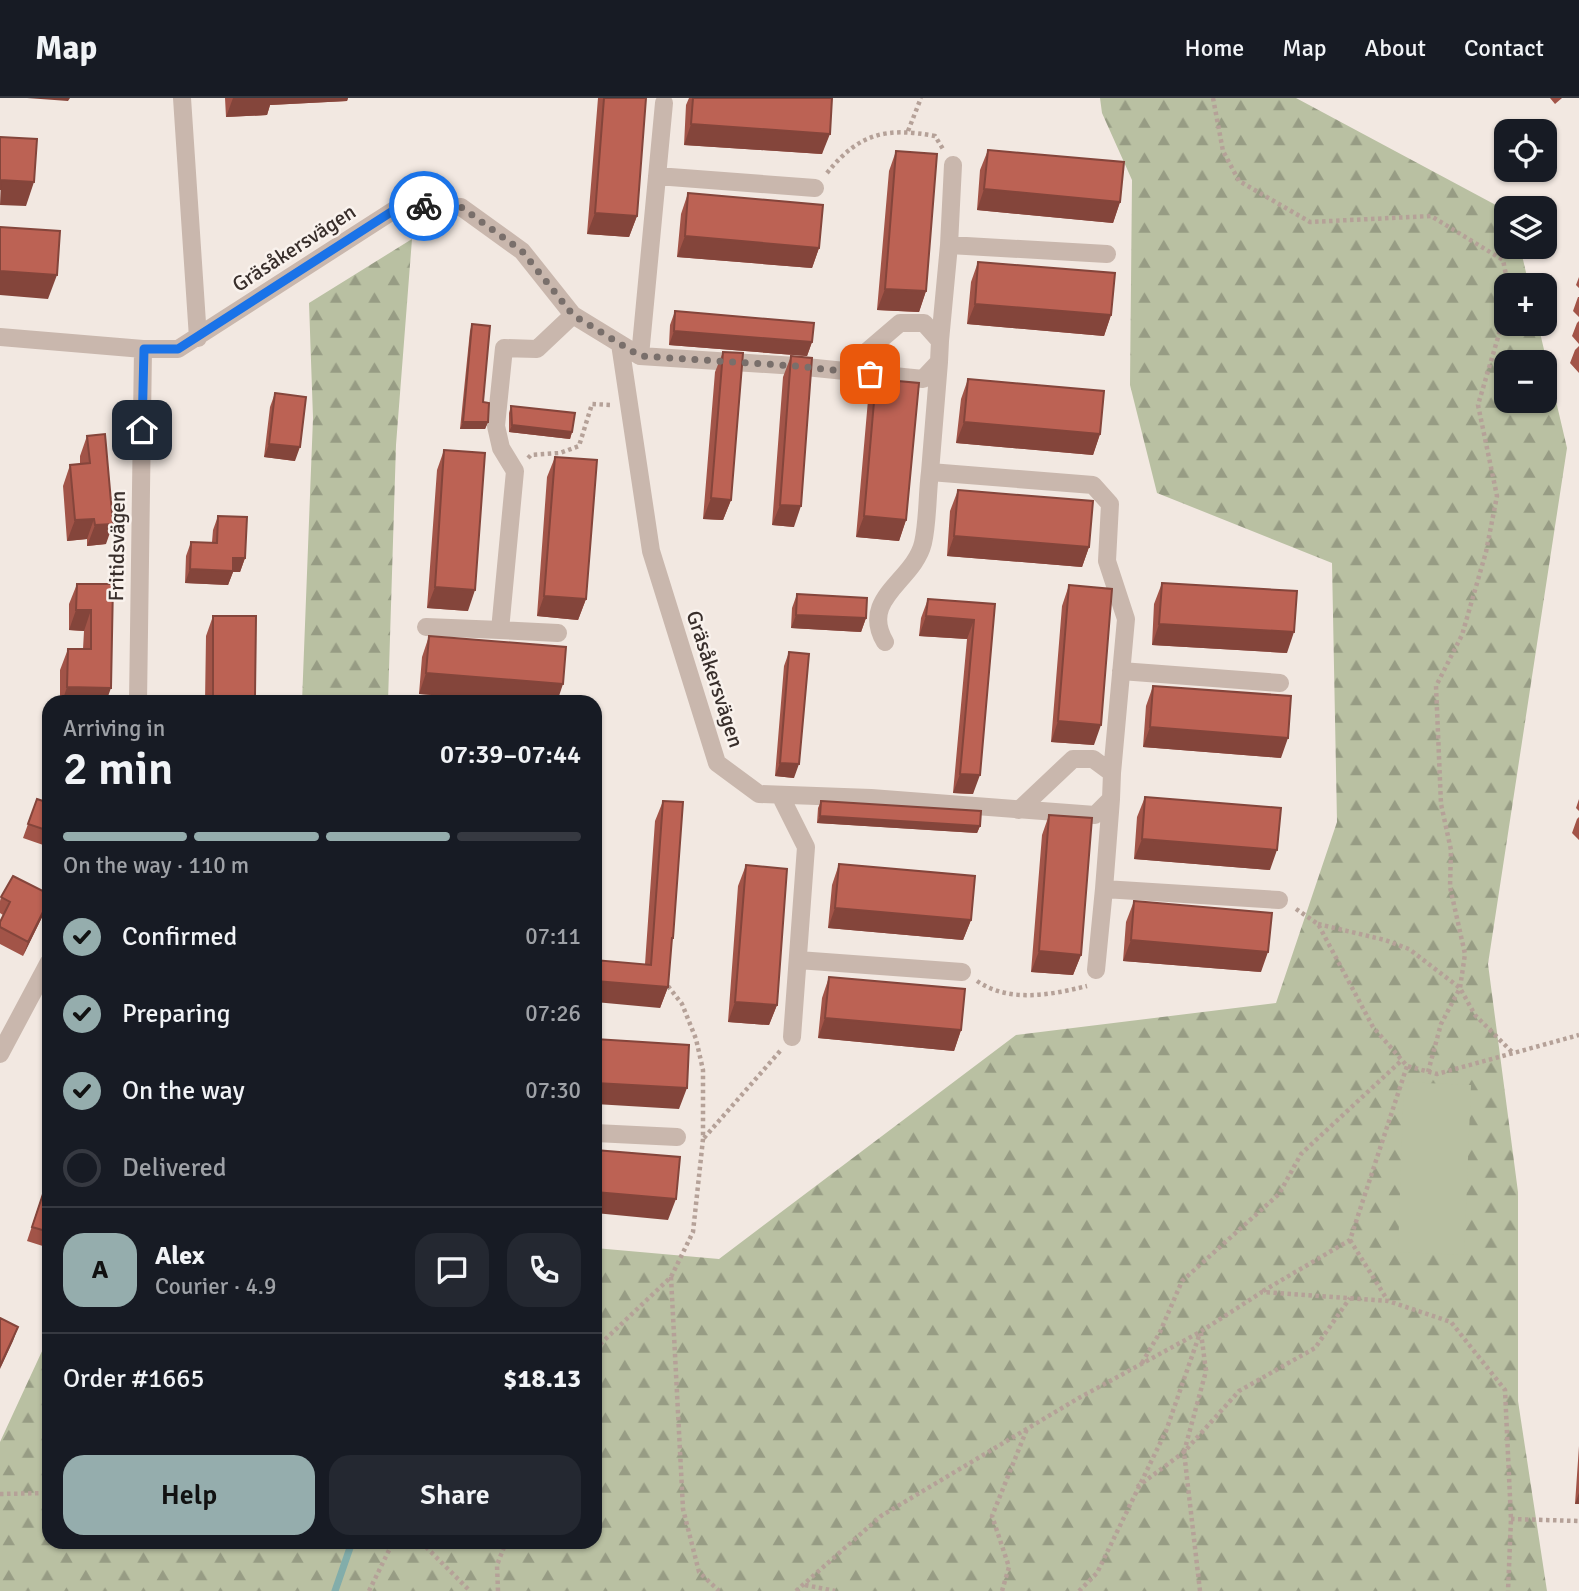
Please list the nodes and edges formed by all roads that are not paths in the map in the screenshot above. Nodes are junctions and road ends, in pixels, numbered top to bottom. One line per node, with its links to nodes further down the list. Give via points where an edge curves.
1 (182, 98): 10 (street)
2 (664, 103): 4 (street)
3 (953, 164): 6 (street)
4 (657, 176): 5 (street); 14 (street)
5 (815, 188)
6 (949, 245): 7 (street); 11 (street)
7 (1107, 254)
8 (573, 315): 10 (street, Gräsåkersvägen, via 522,251 461,207 402,205); 12 (street, Gräsåkersvägen); 19 (street, via 537,349 504,348 496,426 501,448 515,471)
9 (0, 337): 13 (street, Gräsåkersvägen)
10 (198, 338): 13 (street, Gräsåkersvägen, via 178,349)
11 (940, 341): 15 (street); 16 (street, via 924,323 900,324)
12 (620, 344): 14 (street, Gräsåkersvägen); 26 (street, Gräsåkersvägen, via 651,551 717,763 759,794)
13 (144, 349): 24 (street, Fritidsvägen)
14 (640, 356): 16 (street, Gräsåkersvägen)
15 (939, 362): 16 (street, Gräsåkersvägen, via 923,379); 17 (street)
16 (844, 371)
17 (930, 472): 21 (street, via 923,544 913,566 878,607 878,630); 22 (street, via 1093,485 1110,504 1107,561 1126,620)
18 (426, 628): 19 (street)
19 (500, 630): 20 (street)
20 (558, 633)
21 (885, 642)
22 (1121, 671): 23 (street); 25 (street)
23 (1280, 683)
24 (138, 695)
25 (1112, 773): 27 (street); 28 (street, via 1093,758 1073,758)
26 (780, 795): 28 (street, Gräsåkersvägen); 31 (street, via 806,847)
27 (1111, 799): 28 (street, Gräsåkersvägen, via 1095,815); 29 (street)
28 (1019, 810)
29 (1104, 889): 30 (street); 32 (street)
30 (1279, 900)
31 (798, 960): 33 (street); 35 (street)
32 (1096, 970)
33 (962, 972)
34 (42, 975): 36 (street)
35 (792, 1037)
36 (0, 1054)
37 (602, 1133): 38 (street)
38 (677, 1137)

